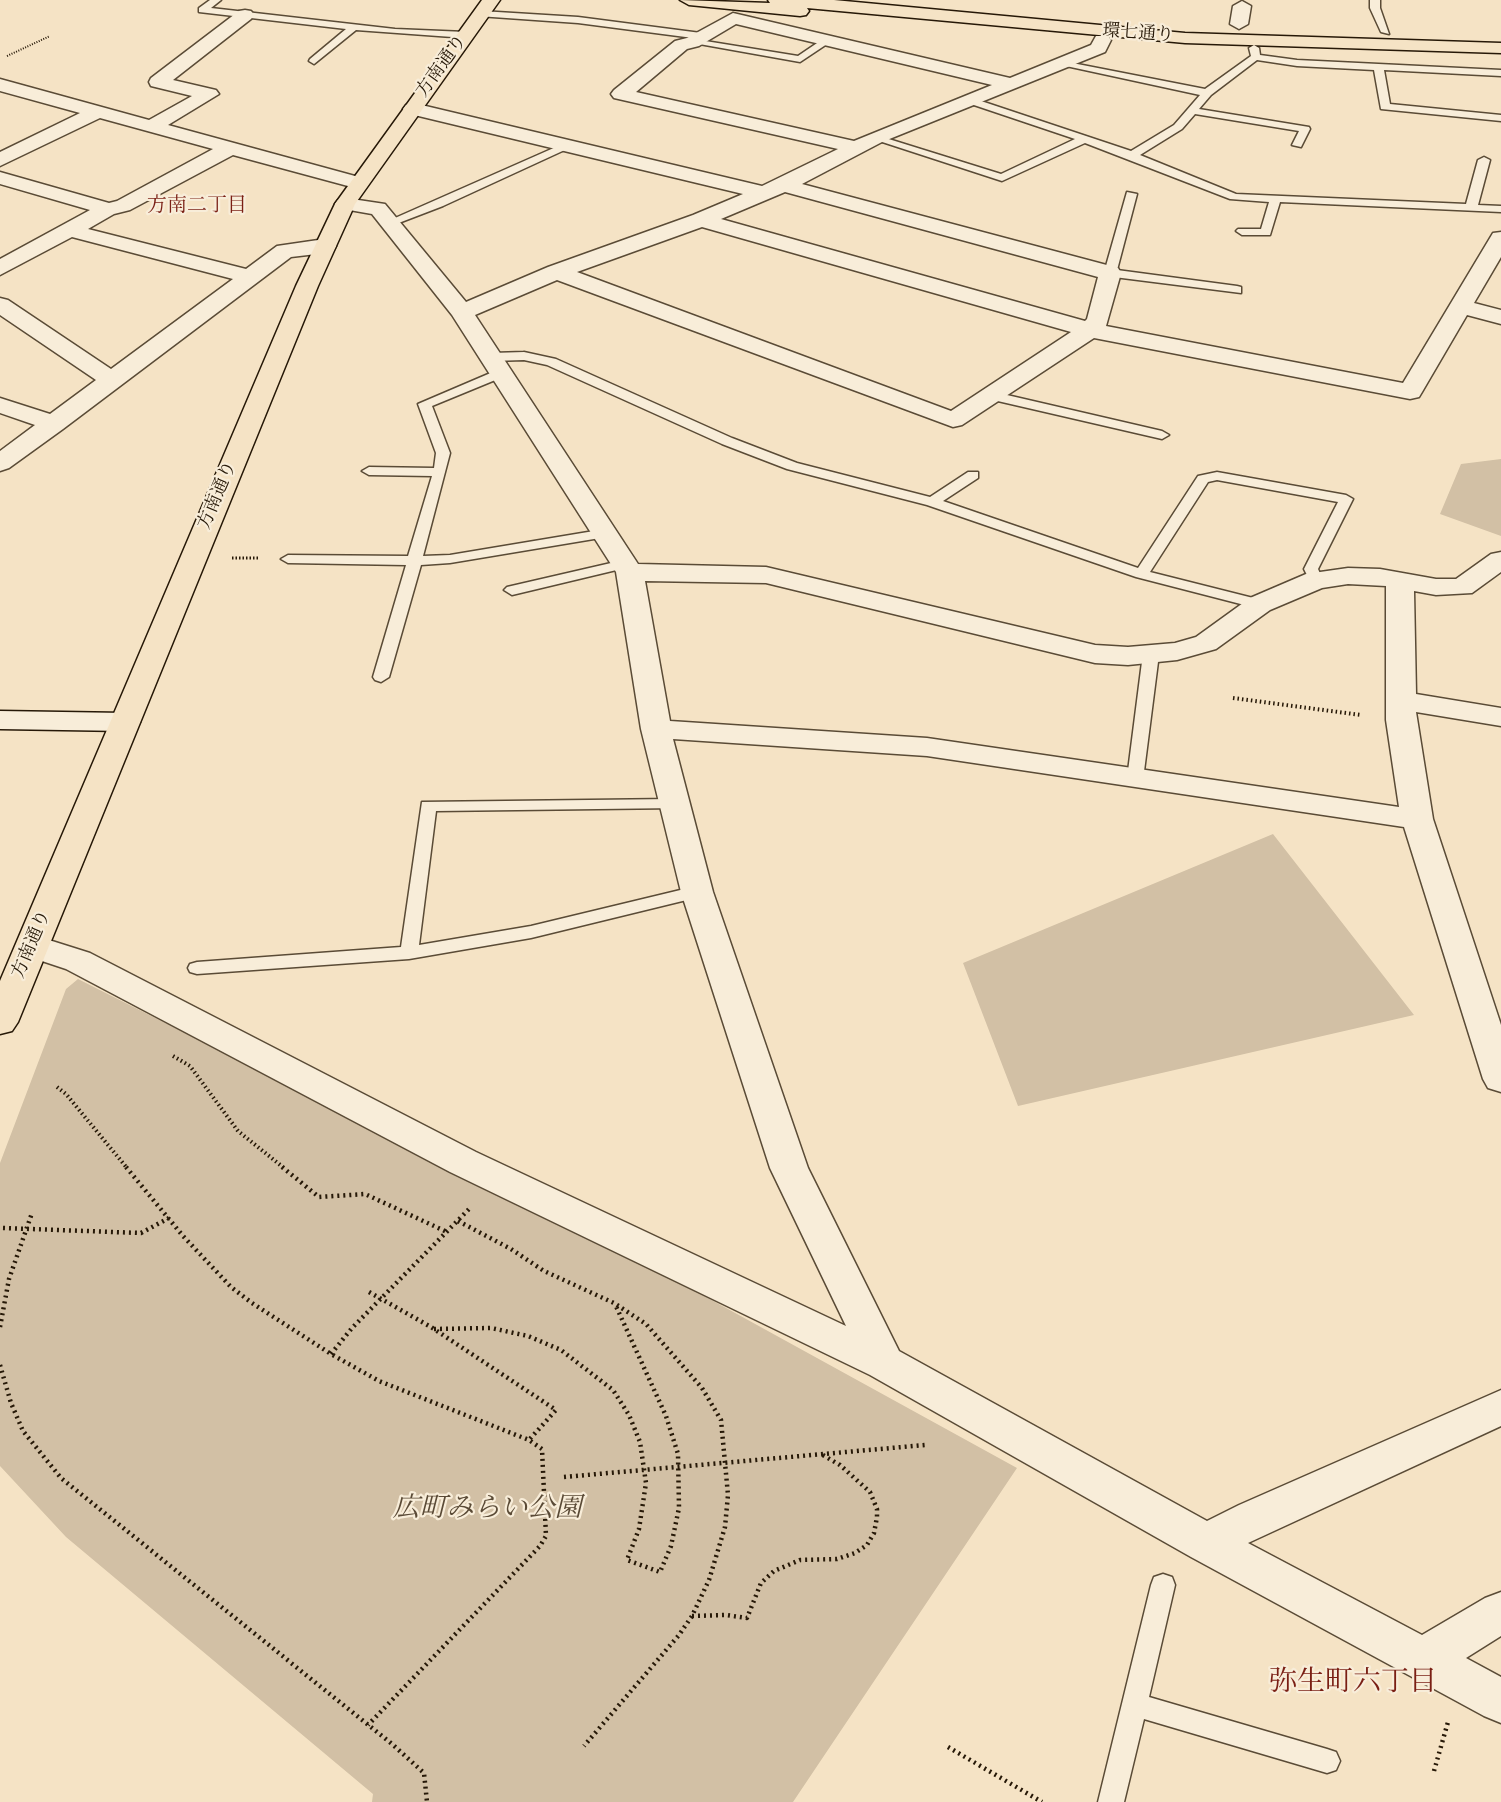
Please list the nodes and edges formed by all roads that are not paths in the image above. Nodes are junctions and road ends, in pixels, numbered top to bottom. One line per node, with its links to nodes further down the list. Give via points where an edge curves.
1 (216, 0): 9 (lane, via 202,10)
2 (689, 0): 19 (main road)
3 (777, 0): 21 (main road, 環七通り)
4 (871, 0): 14 (main road, 環七通り, via 1097,22)
5 (964, 0): 8 (main road)
6 (1375, 0): 15 (lane)
7 (1242, 6): 12 (street)
8 (1120, 14)
9 (245, 15): 13 (lane); 34 (street, via 158,82 209,94)
10 (480, 17): 13 (lane); 17 (lane, via 578,20); 30 (main road, 方南通り)
11 (1215, 22): 12 (main road)
12 (1239, 24): 14 (main road)
13 (352, 28): 22 (lane)
14 (1274, 29): 15 (main road, 環七通り)
15 (1386, 32): 16 (main road, 環七通り)
16 (1501, 34)
17 (697, 39): 18 (lane, via 800,59); 18 (street, via 733,18); 39 (street, via 681,45 621,94)
18 (826, 40): 26 (street)
19 (1102, 40): 21 (main road); 23 (street, via 1099,48)
20 (1501, 48): 21 (main road, 環七通り)
21 (1255, 50): 24 (lane); 28 (lane)
22 (314, 61)
23 (1066, 63): 26 (street); 28 (lane)
24 (1379, 68): 25 (lane); 33 (lane, via 1385,107)
25 (1501, 73)
26 (1010, 84): 29 (street)
27 (0, 85): 32 (street)
28 (1207, 93): 31 (lane)
29 (969, 100): 35 (street); 36 (lane)
30 (412, 109): 38 (street); 46 (main road, 方南通り)
31 (1195, 111): 37 (lane, via 1305,129); 41 (lane, via 1178,127)
32 (97, 112): 34 (street); 42 (street)
33 (1501, 118)
34 (152, 126): 40 (street)
35 (875, 138): 36 (lane, via 1002,178); 39 (street)
36 (1084, 139): 41 (lane)
37 (1297, 145)
38 (565, 146): 45 (street); 53 (lane)
39 (855, 147): 45 (street)
40 (229, 148): 46 (street); 50 (street, via 123,206)
41 (1132, 155): 48 (lane, via 1234,197)
42 (0, 160)
43 (1484, 160): 49 (lane)
44 (0, 178): 50 (street)
45 (773, 189): 52 (street); 60 (street)
46 (352, 194): 53 (street, via 378,208); 57 (main road, 方南通り)
47 (1131, 194): 60 (lane)
48 (1275, 200): 49 (lane); 55 (lane, via 1266,233)
49 (1471, 208): 51 (lane)
50 (108, 209): 54 (street)
51 (1501, 209)
52 (701, 220): 59 (street); 67 (street)
53 (393, 222): 65 (street)
54 (72, 231): 58 (street); 61 (street)
55 (1242, 231)
56 (1501, 238): 64 (street)
57 (325, 246): 61 (street, via 285,251); 94 (main road, 方南通り)
58 (0, 268)
59 (556, 272): 65 (street); 70 (street, via 953,420)
60 (1110, 273): 62 (lane); 67 (street, via 1098,321)
61 (250, 276): 69 (street)
62 (1237, 290)
63 (0, 305): 69 (street)
64 (1460, 307): 66 (street); 67 (street, via 1410,392)
65 (462, 312): 68 (street)
66 (1501, 317)
67 (1090, 330): 70 (street)
68 (496, 365): 76 (lane, via 425,404 443,453); 78 (lane, via 524,356 551,362 792,466); 79 (street)
69 (113, 381): 72 (street)
70 (994, 396): 73 (lane)
71 (0, 405): 72 (street)
72 (54, 423): 74 (street)
73 (1162, 435)
74 (0, 463)
75 (369, 471): 76 (lane)
76 (440, 472): 82 (lane)
77 (973, 475): 78 (lane)
78 (932, 502): 84 (lane)
79 (606, 533): 82 (lane, via 500,553); 83 (street)
80 (288, 559): 82 (lane)
81 (1501, 560): 86 (street, via 1462,587)
82 (412, 561): 90 (lane)
83 (627, 568): 87 (lane); 89 (street, via 766,575 1095,654); 95 (street)
84 (1141, 574): 85 (lane, via 1203,479 1217,476 1346,499 1311,569); 88 (lane)
85 (1316, 580): 86 (street, via 1348,576); 88 (street)
86 (1400, 582): 91 (street)
87 (512, 591)
88 (1260, 604): 89 (street, via 1206,643)
89 (1151, 654): 96 (lane)
90 (381, 677)
91 (1401, 711): 92 (street); 98 (street)
92 (1501, 717)
93 (0, 720): 94 (street)
94 (125, 722): 100 (main road, 方南通り)
95 (656, 729): 96 (street, via 927,747); 97 (street)
96 (1135, 780): 98 (street)
97 (673, 804): 99 (street); 101 (lane, via 428,806)
98 (1417, 819): 104 (street)
99 (697, 892): 101 (lane, via 531,932); 105 (street, via 782,1148)
100 (33, 946): 103 (main road, 方南通り); 105 (street, via 78,961 463,1162)
101 (409, 953): 102 (lane)
102 (197, 968)
103 (0, 1022)
104 (1501, 1079)
105 (884, 1363): 107 (street)
106 (1501, 1407): 107 (street)
107 (1207, 1543): 110 (street)
108 (1163, 1585): 112 (lane)
109 (1501, 1612): 110 (street)
110 (1424, 1659): 111 (street)
111 (1501, 1701)
112 (1134, 1704): 113 (lane); 114 (lane)
113 (1327, 1761)
114 (1111, 1802)

